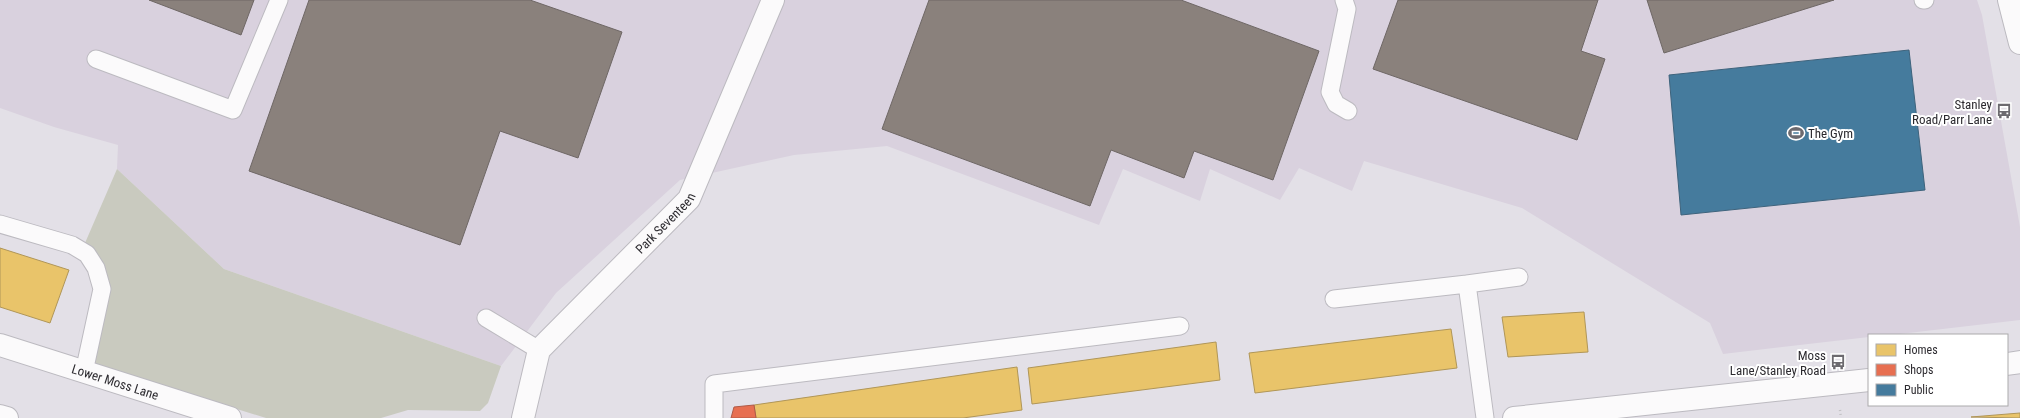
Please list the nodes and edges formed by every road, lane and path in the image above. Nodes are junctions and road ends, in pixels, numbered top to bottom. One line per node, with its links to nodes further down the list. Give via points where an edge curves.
1 (279, 0): 6 (lane, via 233,110)
2 (772, 0): 15 (street, Park Seventeen, via 689,199)
3 (1344, 0): 7 (lane, via 1346,9 1330,92 1336,104)
4 (2009, 0): 5 (street)
5 (2020, 44)
6 (96, 59)
7 (1348, 111)
8 (0, 224): 18 (lane, via 72,245 87,254 96,268 102,289)
9 (1520, 277): 10 (lane)
10 (1467, 284): 11 (lane); 25 (lane)
11 (1334, 299)
12 (486, 318): 15 (lane)
13 (1180, 326): 24 (lane, via 714,384)
14 (0, 345): 18 (street, Lower Moss Lane)
15 (539, 350): 23 (street)
16 (2020, 362): 17 (street)
17 (2008, 364)
18 (84, 372): 22 (street, Lower Moss Lane)
19 (1868, 380): 26 (street)
20 (0, 416): 21 (street)
21 (8, 418)
22 (230, 418)
23 (523, 418)
24 (714, 418)
25 (1485, 418)
26 (1514, 418)

